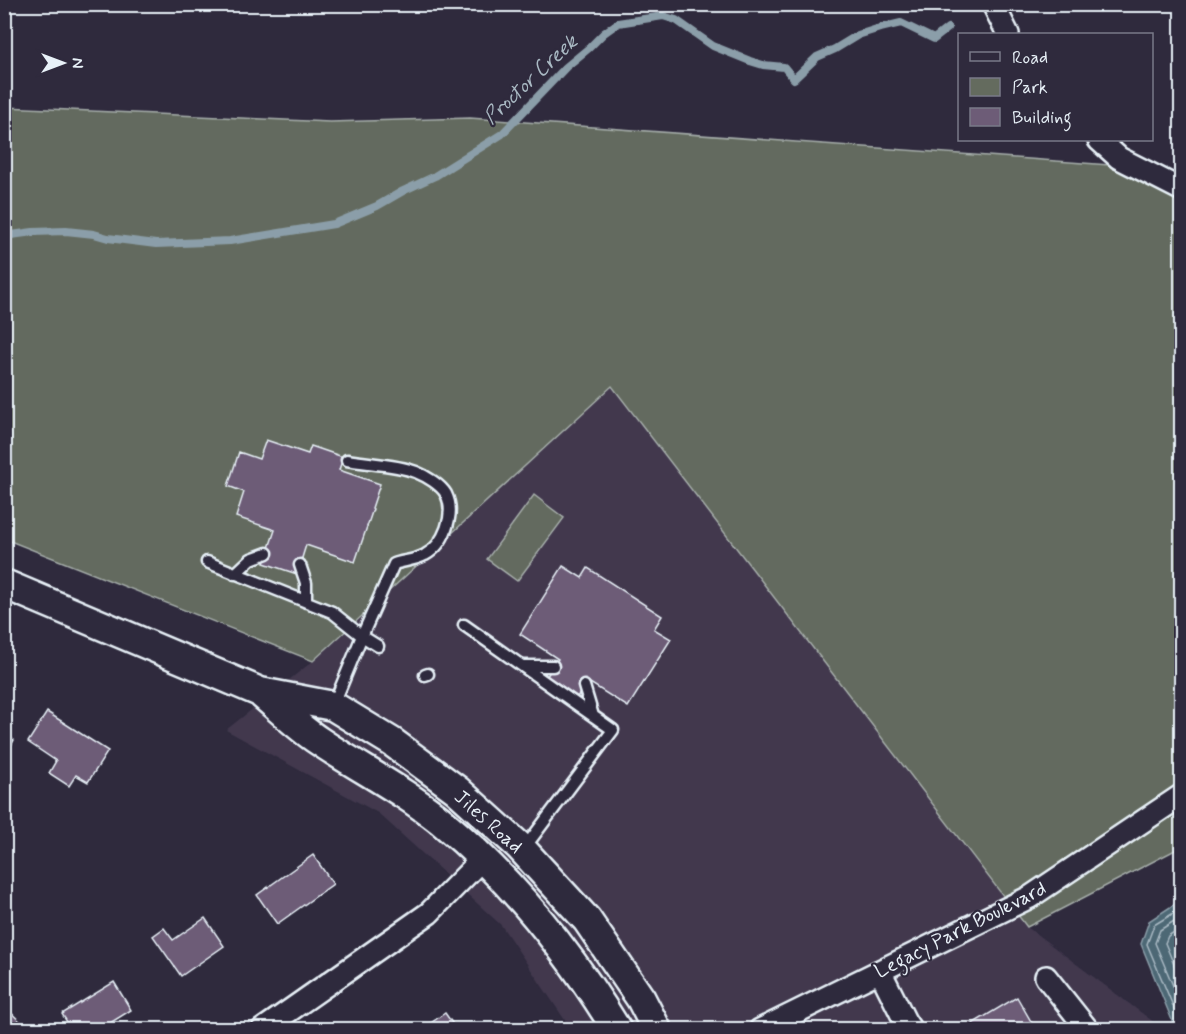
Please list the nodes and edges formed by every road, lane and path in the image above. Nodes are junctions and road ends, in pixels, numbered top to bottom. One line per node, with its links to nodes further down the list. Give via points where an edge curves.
1 (993, 4): 2 (street)
2 (1008, 33)
3 (1100, 141): 4 (street, via 1119,158)
4 (1182, 190)
5 (347, 460): 13 (lane, via 416,472 445,492 450,513 437,546 425,556 394,564)
6 (267, 553): 9 (lane, via 251,559)
7 (207, 562): 9 (lane)
8 (300, 565): 11 (lane, via 306,583)
9 (235, 574): 11 (lane)
10 (4, 584): 18 (street, Jiles Road)
11 (306, 602): 13 (lane, via 332,612)
12 (464, 625): 15 (lane)
13 (362, 636): 14 (lane); 19 (lane)
14 (378, 646)
15 (522, 666): 16 (lane); 20 (lane)
16 (553, 666)
17 (584, 686): 20 (lane)
18 (260, 692): 19 (street, Jiles Road); 23 (street, Jiles Road, via 318,740 441,821)
19 (333, 706): 22 (street, Jiles Road, via 392,742 457,790)
20 (593, 716): 22 (lane, via 613,730)
21 (1182, 795): 24 (street, Legacy Park Boulevard, via 1030,897)
22 (522, 850): 28 (street, Jiles Road, via 587,920)
23 (482, 859): 26 (street, via 429,913); 27 (street, Jiles Road, via 527,905 594,992)
24 (880, 971): 29 (street, Legacy Park Boulevard); 30 (street)
25 (1046, 977): 31 (street)
26 (262, 1029)
27 (617, 1029)
28 (657, 1029)
29 (760, 1029)
30 (910, 1029)
31 (1088, 1029)

